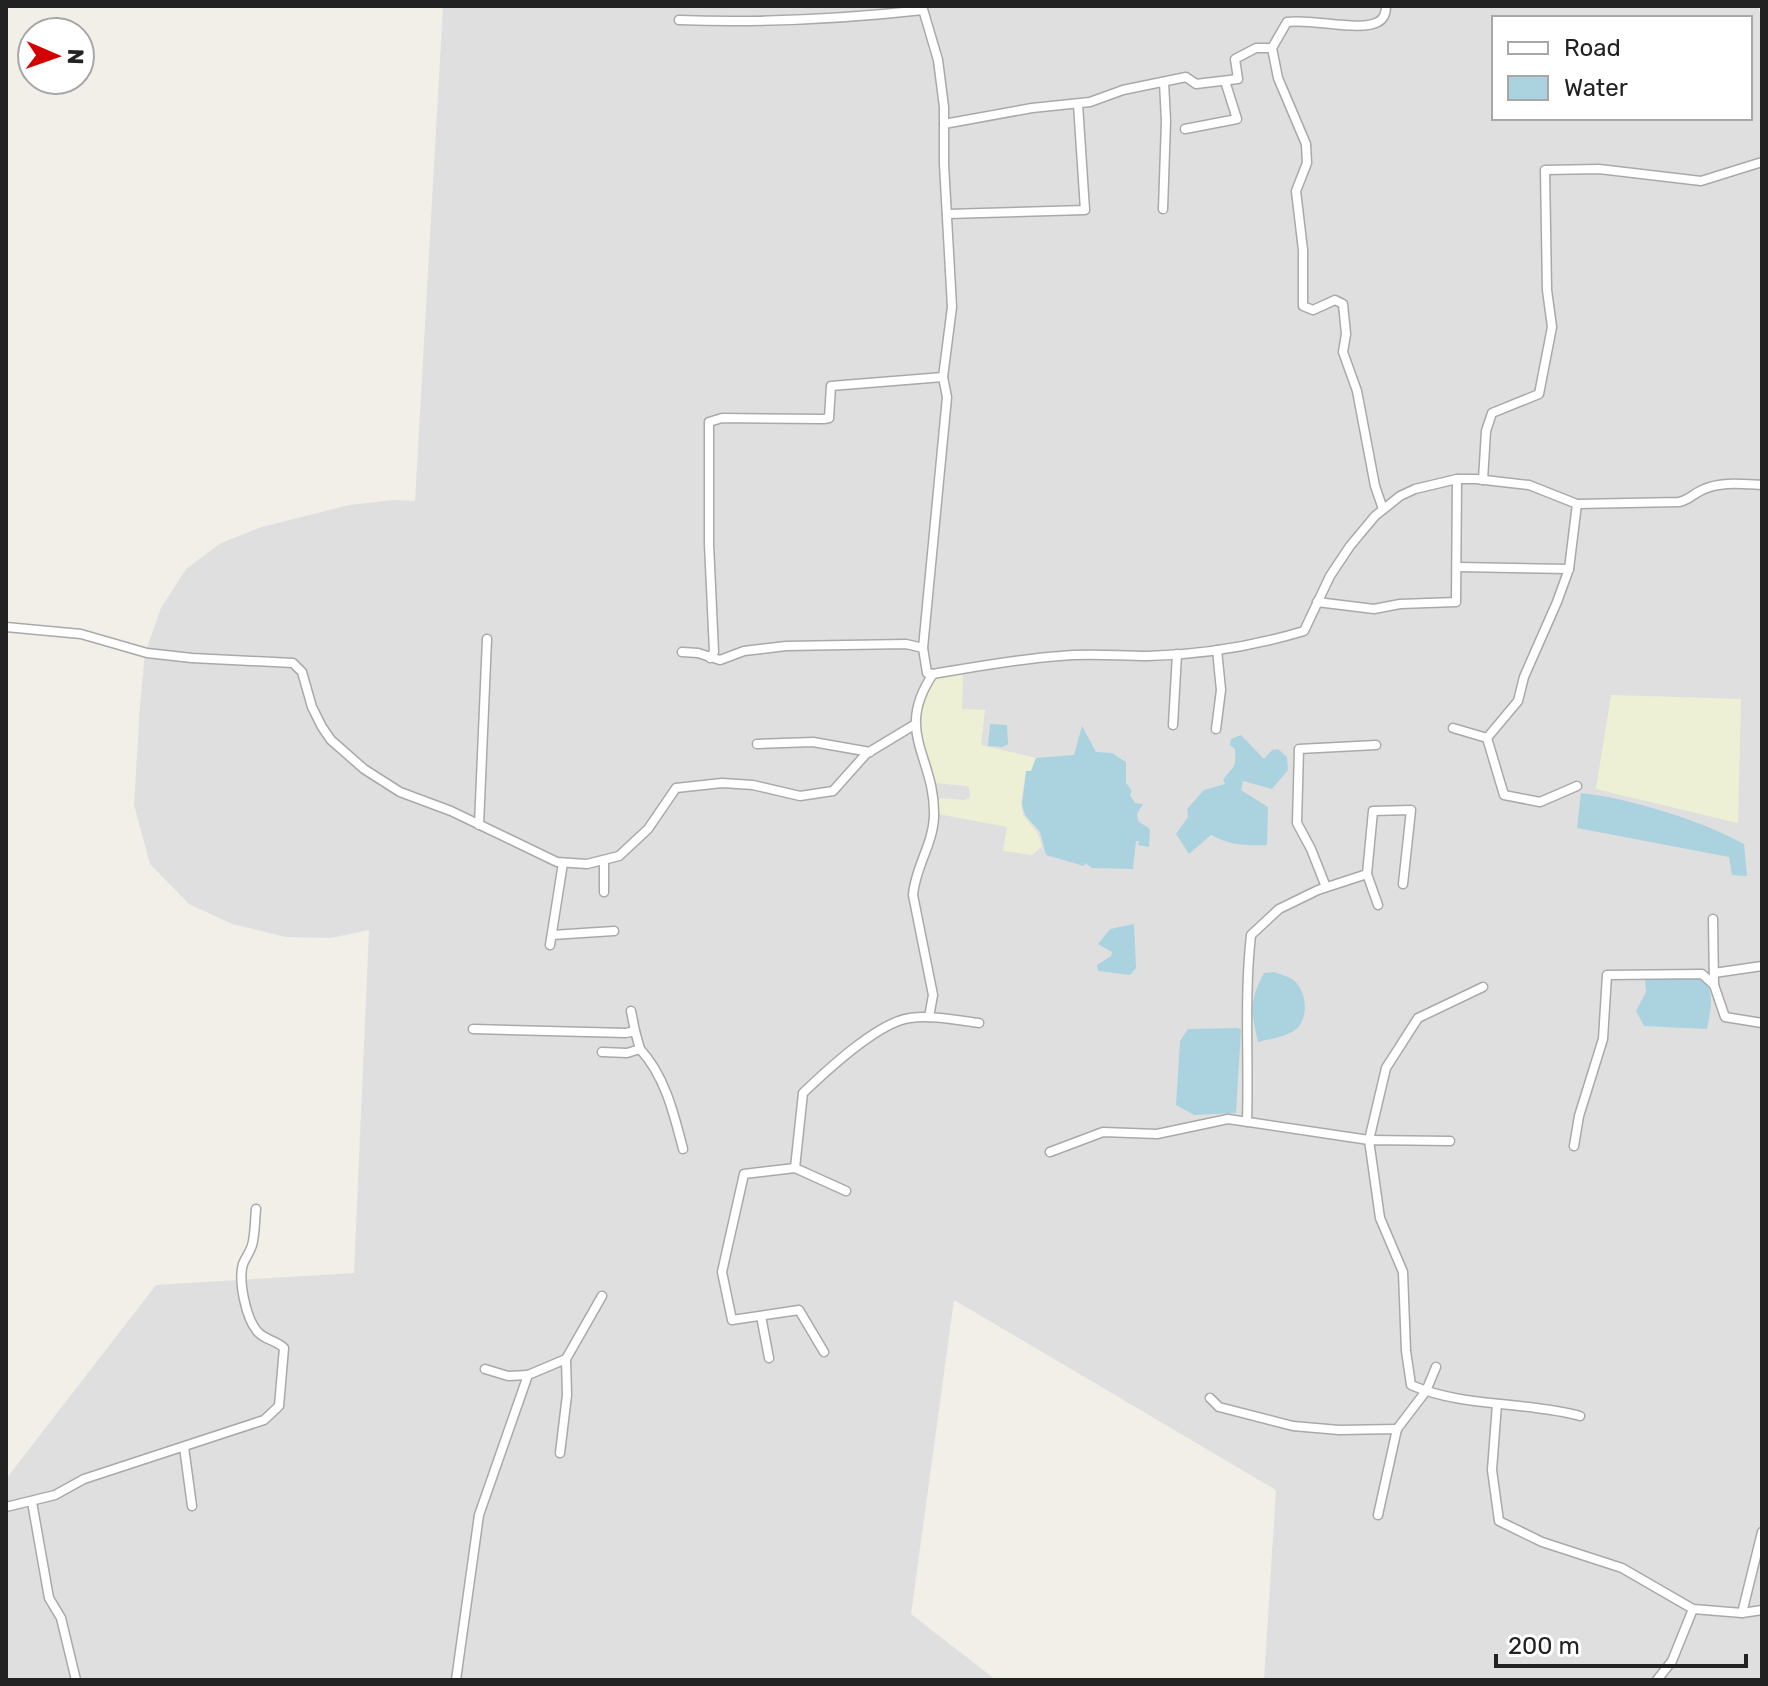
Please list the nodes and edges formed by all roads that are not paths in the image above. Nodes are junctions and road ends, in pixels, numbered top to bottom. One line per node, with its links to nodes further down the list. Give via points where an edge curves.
1 (1386, 6): 4 (street, via 1378,22 1366,25 1287,22)
2 (922, 8): 3 (street, via 858,17); 8 (street, via 938,60)
3 (679, 20)
4 (1272, 48): 5 (street, via 1256,48 1235,59 1238,79); 18 (street, via 1278,78 1306,144 1307,163 1296,191 1303,306 1313,310 1335,300 1343,304 1343,352)
5 (1225, 81): 6 (street, via 1196,84 1186,77); 9 (street, via 1237,119)
6 (1164, 82): 7 (street); 11 (street)
7 (1078, 104): 8 (street); 12 (street, via 1085,210)
8 (944, 124): 12 (street)
9 (1185, 129)
10 (1762, 162): 15 (street, via 1701,181 1599,169 1545,170 1552,327 1539,394 1492,413)
11 (1163, 209)
12 (947, 214): 13 (street, via 952,307)
13 (943, 377): 24 (street, via 947,397); 28 (street, via 831,386 829,418 824,419 709,422 714,652)
14 (1457, 479): 15 (street); 18 (street, via 1415,489); 19 (street)
15 (1483, 480): 17 (street, via 1529,485)
16 (1762, 485): 17 (street, via 1731,483 1702,489 1679,502)
17 (1577, 504): 20 (street)
18 (1383, 509): 21 (street, via 1350,546)
19 (1458, 567): 20 (street); 21 (street, via 1456,602 1374,609)
20 (1569, 569): 34 (street, via 1518,701)
21 (1317, 602): 25 (street, via 1304,631)
22 (6, 627): 39 (street, via 81,634 147,653 293,663 302,672 322,727 348,755 400,792)
23 (487, 639): 39 (street)
24 (923, 648): 28 (street, via 786,646); 29 (street, via 927,673)
25 (1217, 650): 27 (street); 33 (street, via 1221,690)
26 (682, 652): 28 (street)
27 (1177, 654): 29 (street, via 1063,655); 31 (street)
28 (710, 658)
29 (933, 674): 30 (street, via 918,699)
30 (914, 725): 37 (street); 56 (street, via 934,820 913,895 933,995)
31 (1173, 725)
32 (1453, 728): 34 (street)
33 (1216, 729)
34 (1487, 738): 38 (street, via 1504,795 1540,802)
35 (757, 744): 37 (street, via 813,742)
36 (1376, 745): 44 (street, via 1299,749 1297,823)
37 (870, 752): 40 (street, via 833,791 800,796 722,783 676,788 648,829 619,856)
38 (1577, 786)
39 (479, 825): 41 (street)
40 (604, 860): 41 (street); 45 (street)
41 (563, 863): 49 (street)
42 (1367, 874): 43 (street, via 1373,811 1411,810); 44 (street); 46 (street)
43 (1403, 884)
44 (1326, 887): 63 (street, via 1279,909 1251,935)
45 (604, 892)
46 (1378, 905)
47 (1713, 919): 52 (street)
48 (614, 931): 49 (street)
49 (552, 935): 50 (street)
50 (550, 945)
51 (1762, 966): 52 (street)
52 (1714, 973): 53 (street)
53 (1714, 985): 58 (street, via 1725,1017); 66 (street, via 1702,974 1607,975 1603,1039)
54 (1483, 987): 64 (street, via 1418,1018 1386,1068)
55 (631, 1011): 60 (street)
56 (929, 1017): 57 (street); 69 (street, via 894,1021 803,1093)
57 (979, 1023)
58 (1762, 1023)
59 (473, 1029): 60 (street)
60 (635, 1031): 61 (street)
61 (640, 1049): 62 (street); 67 (street, via 654,1064)
62 (602, 1052)
63 (1247, 1122): 64 (street); 68 (street, via 1228,1119 1157,1134 1103,1132)
64 (1369, 1140): 65 (street); 80 (street, via 1380,1218 1403,1272 1411,1385)
65 (1450, 1141)
66 (1574, 1146)
67 (683, 1149)
68 (1050, 1152)
69 (795, 1168): 70 (street); 73 (street, via 744,1174 722,1272 732,1320)
70 (846, 1191)
71 (256, 1209): 85 (street, via 253,1243 242,1267 244,1292 255,1330 284,1348 279,1406 264,1420)
72 (602, 1296): 76 (street)
73 (761, 1316): 74 (street, via 799,1310); 75 (street)
74 (824, 1352)
75 (769, 1358)
76 (566, 1359): 79 (street); 86 (street)
77 (1436, 1367): 80 (street)
78 (485, 1369): 79 (street)
79 (528, 1375): 96 (street, via 479,1515)
80 (1426, 1391): 82 (street); 84 (street)
81 (1210, 1398): 84 (street, via 1219,1407 1293,1426)
82 (1497, 1404): 83 (street, via 1548,1407); 92 (street, via 1492,1470 1499,1521 1542,1542 1622,1568)
83 (1580, 1416)
84 (1397, 1429): 90 (street)
85 (184, 1447): 87 (street); 88 (street)
86 (560, 1453)
87 (32, 1502): 89 (street); 95 (street, via 49,1598 61,1618)
88 (192, 1506)
89 (6, 1507)
90 (1378, 1515)
91 (1762, 1532): 94 (street)
92 (1693, 1609): 94 (street); 97 (street, via 1672,1661)
93 (1762, 1610): 94 (street)
94 (1742, 1613)
95 (76, 1680)
96 (456, 1680)
97 (1657, 1680)

